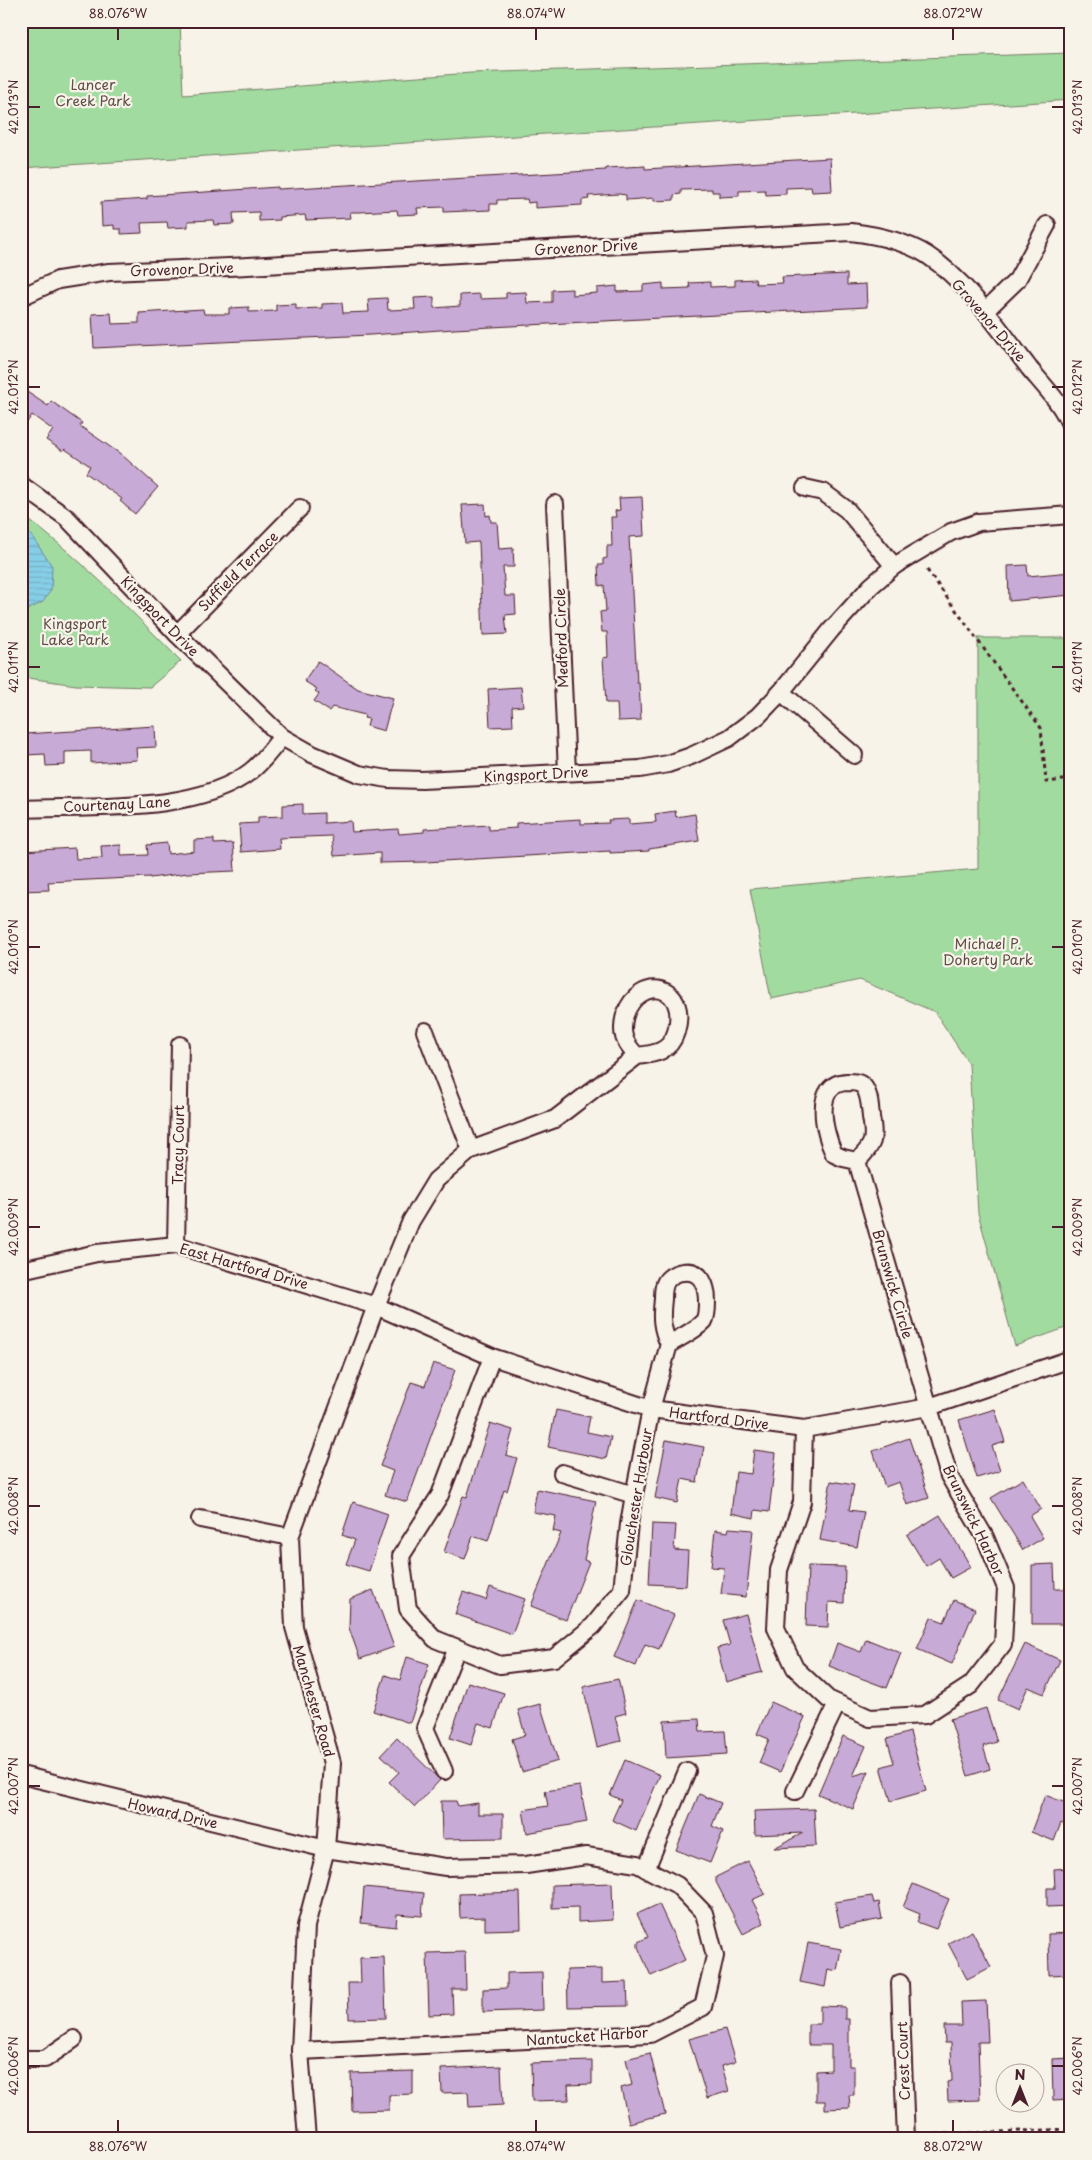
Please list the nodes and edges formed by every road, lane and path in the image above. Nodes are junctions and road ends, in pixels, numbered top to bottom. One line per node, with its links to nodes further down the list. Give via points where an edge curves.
1 (24, 21): 2 (path)
2 (21, 49)
3 (1047, 226): 5 (street, via 1017,280)
4 (21, 297): 5 (street, Grovenor Drive, via 58,280 108,272 229,268 851,232 884,238 925,254 969,292)
5 (985, 311): 6 (street, Grovenor Drive, via 1057,402)
6 (1071, 427)
7 (21, 485): 14 (street, Kingsport Drive, via 67,518)
8 (805, 488): 12 (street, via 823,492 847,510)
9 (555, 504): 18 (street, Medford Circle)
10 (300, 508): 14 (street, Suffield Terrace)
11 (1071, 515): 12 (street, Kingsport Drive, via 979,522 951,532)
12 (894, 566): 15 (street, Kingsport Drive, via 832,629)
13 (927, 570): 19 (path, via 1041,728 1046,782)
14 (177, 634): 16 (street, Kingsport Drive)
15 (782, 692): 17 (street); 18 (street, Kingsport Drive, via 729,738 691,756 640,769)
16 (282, 737): 18 (street, Kingsport Drive, via 359,774 388,778 422,780); 20 (street, Courtenay Lane, via 252,771 201,796 156,804)
17 (854, 755)
18 (567, 772)
19 (1071, 779)
20 (21, 809)
21 (425, 1031): 24 (street)
22 (180, 1045): 26 (street, Tracy Court)
23 (637, 1056): 24 (street, Manchester Road, via 555,1118)
24 (471, 1150): 28 (street, Manchester Road, via 436,1180 411,1221)
25 (858, 1160): 25 (street, via 872,1144 874,1135 867,1092 863,1085 855,1082 839,1082 831,1086 823,1105 829,1144 834,1154); 32 (street, Brunswick Circle)
26 (176, 1245): 27 (street, East Hartford Drive, via 97,1254); 28 (street, East Hartford Drive)
27 (21, 1270)
28 (376, 1306): 30 (street, Hartford Drive); 38 (street, Manchester Road)
29 (669, 1344): 33 (street, Glouchester Harbour)
30 (492, 1357): 33 (street, Hartford Drive); 39 (street, Glouchester Harbour, via 440,1495 401,1556 408,1609 435,1639)
31 (1071, 1360): 32 (street, Hartford Drive)
32 (929, 1407): 34 (street, Hartford Drive); 40 (street, Brunswick Harbor, via 949,1476 985,1537 1006,1588 1003,1644 971,1685 925,1715 870,1718)
33 (651, 1409): 34 (street, Hartford Drive); 36 (street, Glouchester Harbour)
34 (804, 1429): 40 (street, Brunswick Harbor, via 802,1502 779,1570 776,1628 795,1668)
35 (562, 1474): 36 (street)
36 (634, 1495): 39 (street, Glouchester Harbour, via 622,1590 593,1626 554,1658 500,1665)
37 (200, 1518): 38 (street)
38 (290, 1537): 45 (street, Manchester Road, via 294,1626 332,1763)
39 (457, 1648): 41 (street, via 425,1728)
40 (837, 1704): 44 (street)
41 (444, 1771)
42 (687, 1771): 46 (street)
43 (22, 1777): 45 (street, Howard Drive)
44 (795, 1791)
45 (326, 1849): 46 (street, Nantucket Harbor, via 446,1867 526,1865 586,1856 637,1864); 49 (street, Manchester Road, via 306,1926)
46 (646, 1869): 49 (street, Nantucket Harbor, via 677,1885 704,1913 715,1956 703,2008 650,2034)
47 (900, 1982): 52 (street, Crest Court)
48 (74, 2039): 50 (street, via 45,2059)
49 (300, 2050): 53 (street, Manchester Road)
50 (21, 2059)
51 (1071, 2129): 52 (path)
52 (906, 2137): 54 (path)
53 (307, 2139)
54 (853, 2139)

